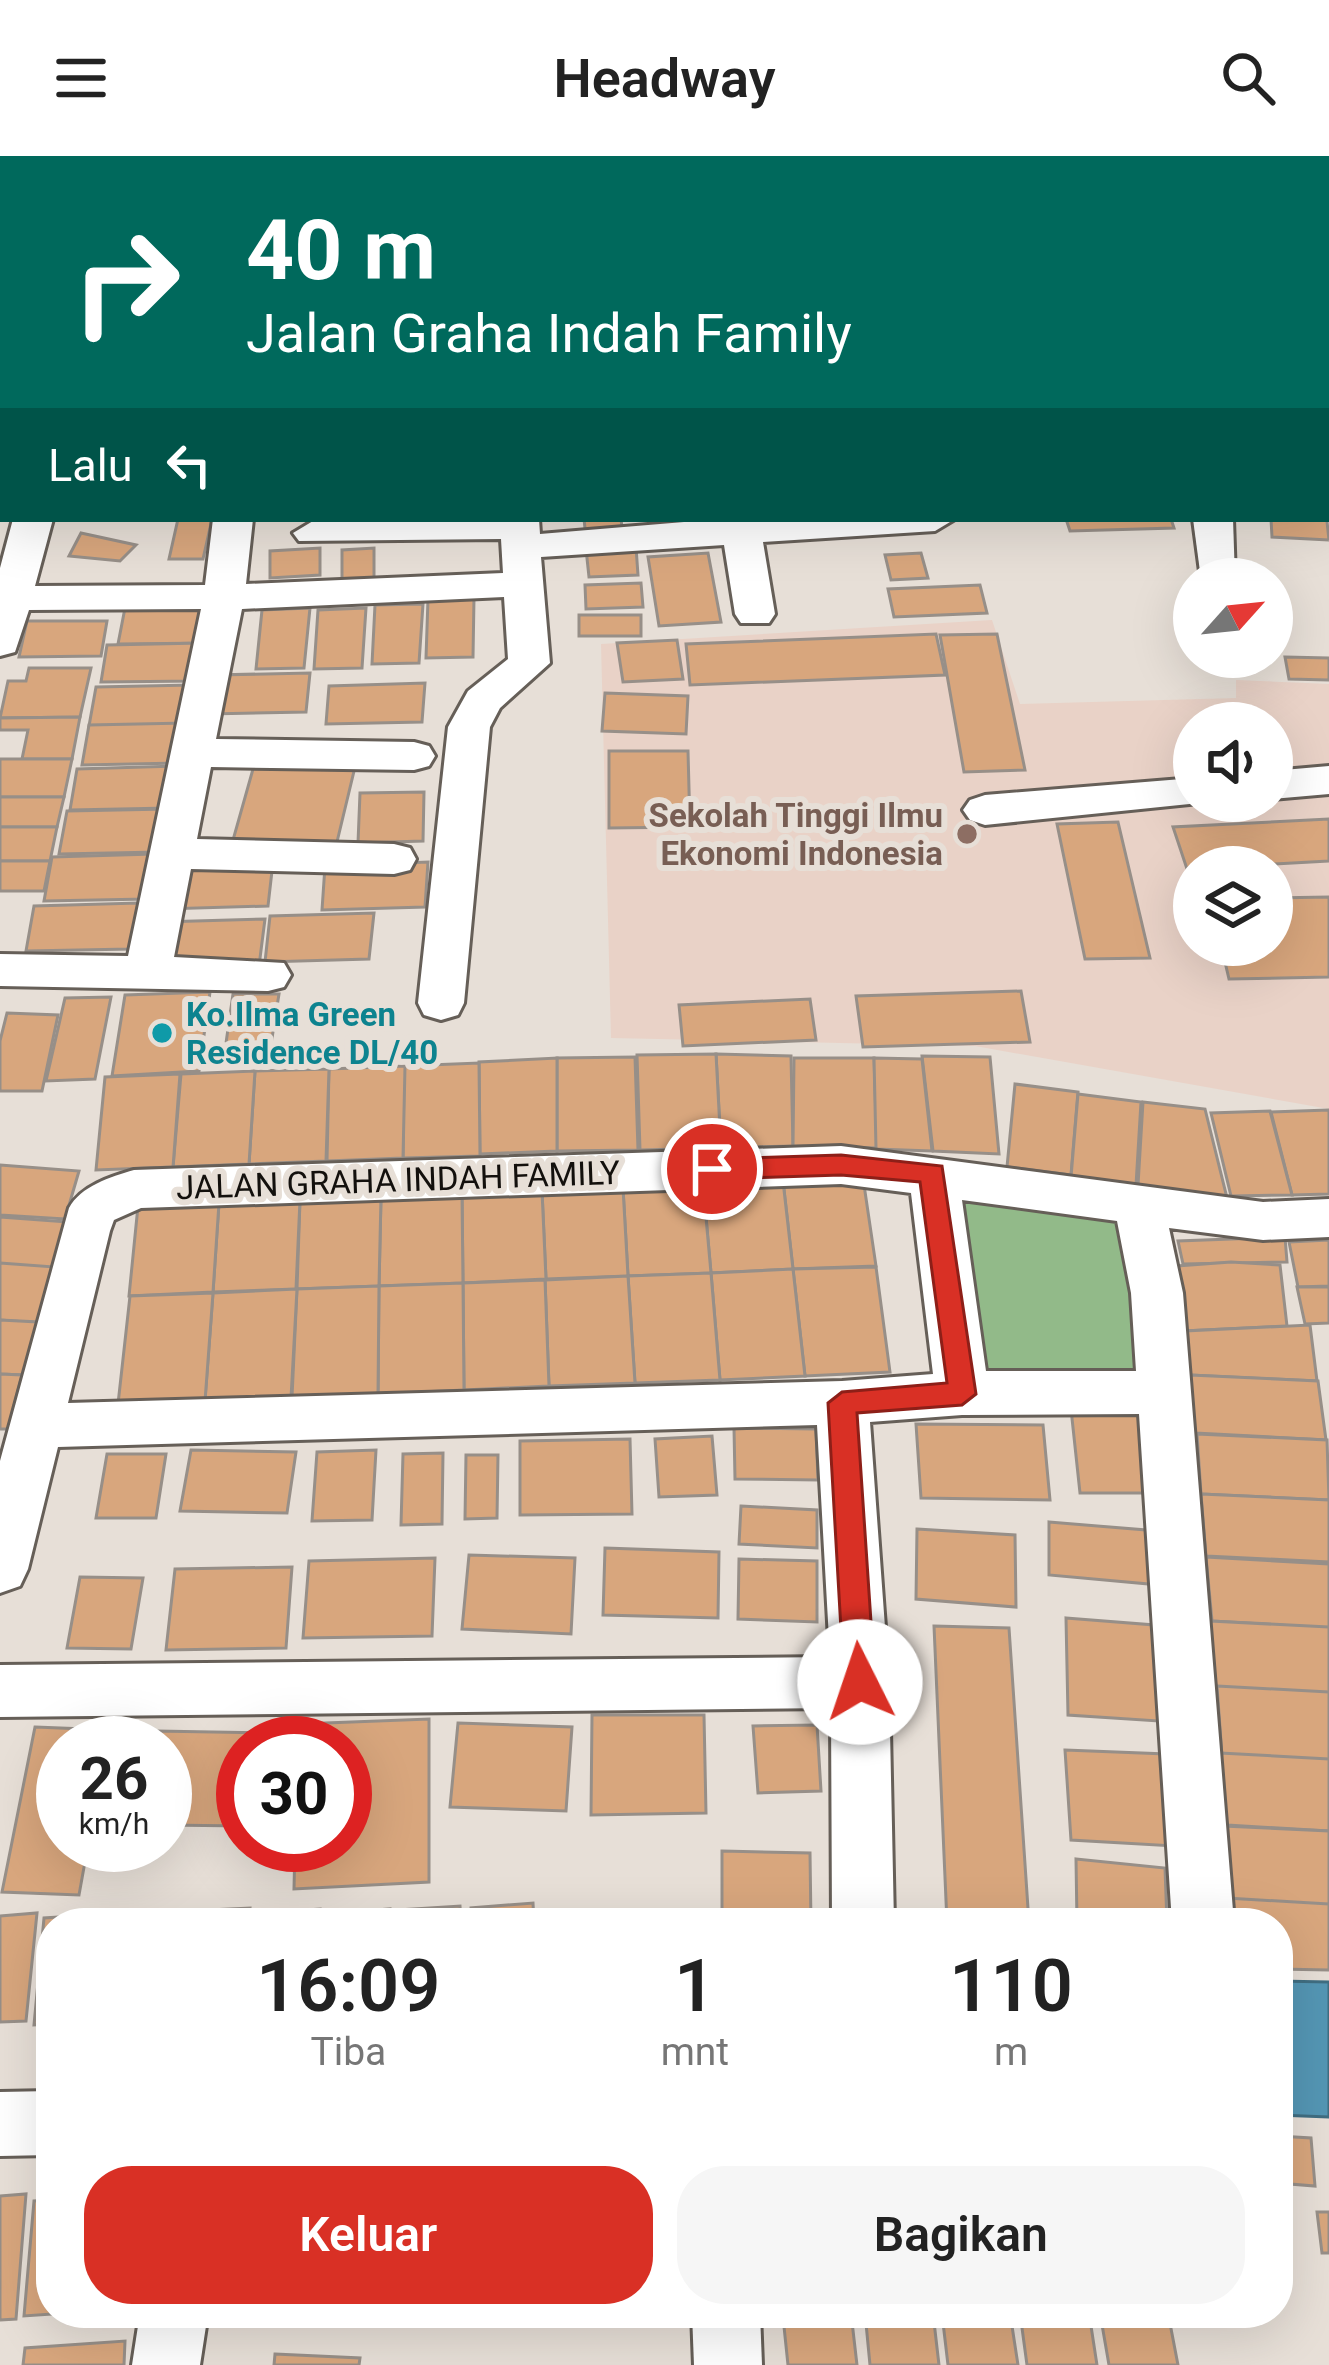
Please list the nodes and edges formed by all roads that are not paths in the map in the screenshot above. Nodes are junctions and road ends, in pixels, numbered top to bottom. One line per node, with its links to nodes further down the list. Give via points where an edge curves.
1 (32, 522): 10 (street)
2 (233, 522): 9 (street)
3 (852, 522): 5 (street)
4 (1213, 522): 8 (street)
5 (741, 526): 7 (street); 11 (street)
6 (314, 533): 7 (street)
7 (520, 544): 9 (street); 24 (street, via 529,663 483,700 469,727)
8 (1217, 558)
9 (224, 597): 10 (street); 13 (street)
10 (14, 598): 12 (street)
11 (755, 614)
12 (0, 643)
13 (189, 753): 14 (street); 19 (street)
14 (414, 756)
15 (1329, 781): 16 (street)
16 (1293, 784)
17 (1173, 794): 18 (street)
18 (985, 810)
19 (172, 853): 20 (street); 22 (street)
20 (394, 859)
21 (0, 970): 22 (street)
22 (148, 972): 23 (street)
23 (268, 975)
24 (441, 1003)
25 (932, 1173): 26 (street, JALAN GRAHA INDAH FAMILY); 29 (street); 31 (street, JALAN GRAHA INDAH FAMILY, via 803,1165 112,1195 94,1208 85,1232)
26 (1139, 1207): 27 (street, JALAN GRAHA INDAH FAMILY, via 1263,1221); 28 (street, via 1157,1293)
27 (1329, 1218)
28 (1163, 1392): 29 (street); 36 (street)
29 (962, 1394): 30 (street)
30 (842, 1403): 31 (street); 33 (street)
31 (38, 1426): 32 (street, JALAN GRAHA INDAH FAMILY)
32 (0, 1569)
33 (860, 1682): 34 (street); 35 (street)
34 (0, 1691)
35 (862, 1908)
36 (1202, 1908)
37 (36, 2123): 38 (street)
38 (0, 2124)
39 (172, 2328): 41 (street)
40 (727, 2328): 42 (street)
41 (166, 2365)
42 (728, 2365)

